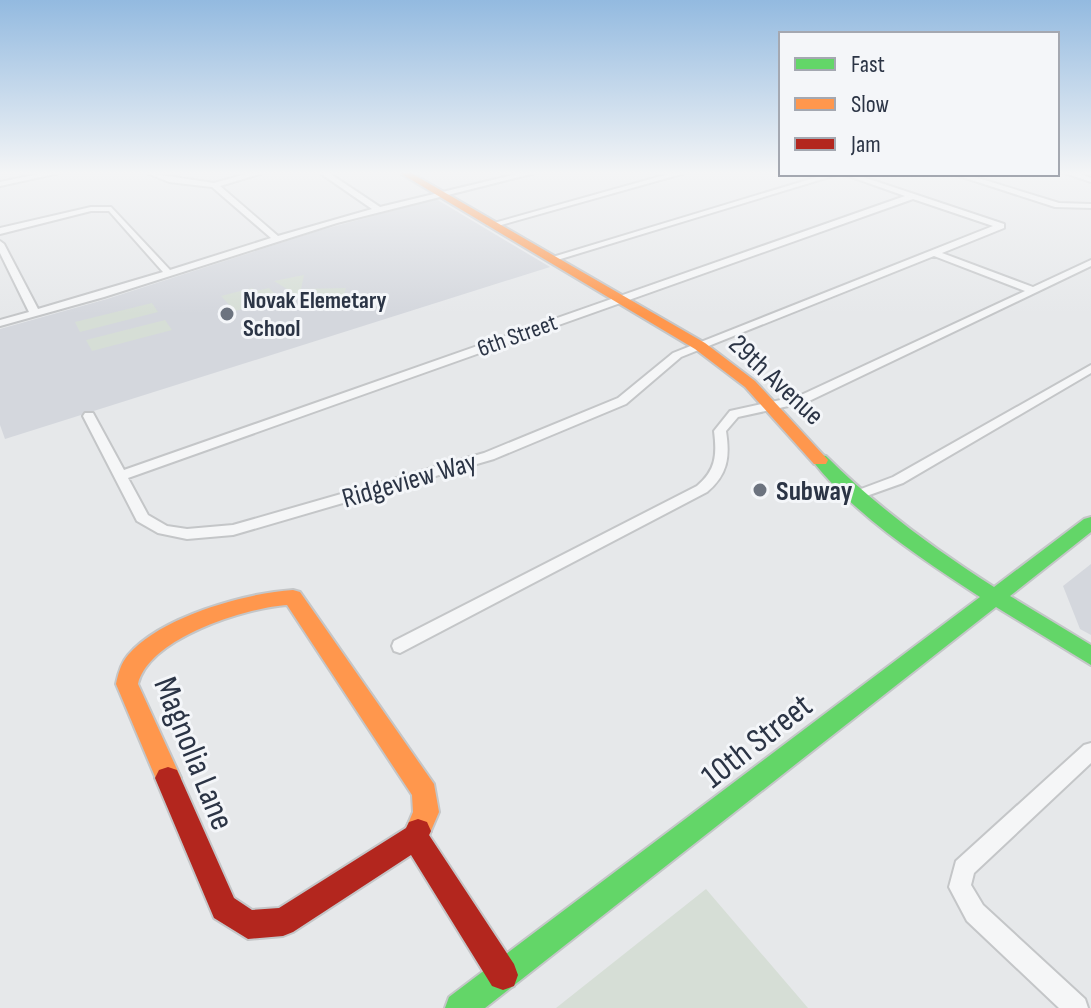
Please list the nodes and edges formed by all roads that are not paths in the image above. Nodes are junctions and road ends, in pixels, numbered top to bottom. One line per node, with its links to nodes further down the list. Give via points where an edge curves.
1 (45, 220): 11 (street)
2 (121, 220): 17 (street)
3 (255, 220): 12 (street)
4 (344, 220): 12 (street)
5 (483, 220): 10 (street, 29th Avenue)
6 (509, 220): 10 (street)
7 (681, 220): 15 (street)
8 (843, 220): 19 (street, 6th Street)
9 (984, 220): 14 (street, Ridgeview Way, via 1001,226)
10 (491, 225): 15 (street, 29th Avenue)
11 (0, 231)
12 (277, 239): 17 (street)
13 (0, 244): 20 (street)
14 (935, 253): 18 (street); 22 (street, Ridgeview Way)
15 (551, 259): 19 (street, 29th Avenue)
16 (1091, 263): 18 (street)
17 (169, 274): 20 (street)
18 (1032, 290): 24 (street, via 803,399)
19 (617, 298): 22 (street, 29th Avenue); 26 (street, 6th Street)
20 (35, 313): 21 (street)
21 (0, 323)
22 (700, 346): 24 (street, 29th Avenue); 26 (street, Ridgeview Way, via 664,363 622,401 489,456 233,530 163,530 142,518)
23 (1091, 368): 27 (street, via 898,480)
24 (774, 407): 27 (street, 29th Avenue); 30 (street, via 749,410 725,422 720,431 724,462 717,478 702,489)
25 (89, 416): 26 (street, Ridgeview Way)
26 (121, 476)
27 (858, 495): 29 (street, 29th Avenue)
28 (1091, 523): 29 (street, 10th Street)
29 (994, 596): 31 (street, 29th Avenue); 34 (street, 10th Street)
30 (400, 646)
31 (1091, 656)
32 (1091, 751): 36 (street, via 964,868 960,887 975,913)
33 (415, 837): 33 (street, Magnolia Lane, via 426,812 425,792 293,597 258,598 153,647 134,663 127,684 224,908 248,925 283,922); 34 (street)
34 (503, 975): 35 (street, 10th Street)
35 (460, 1008)
36 (1076, 1008)

